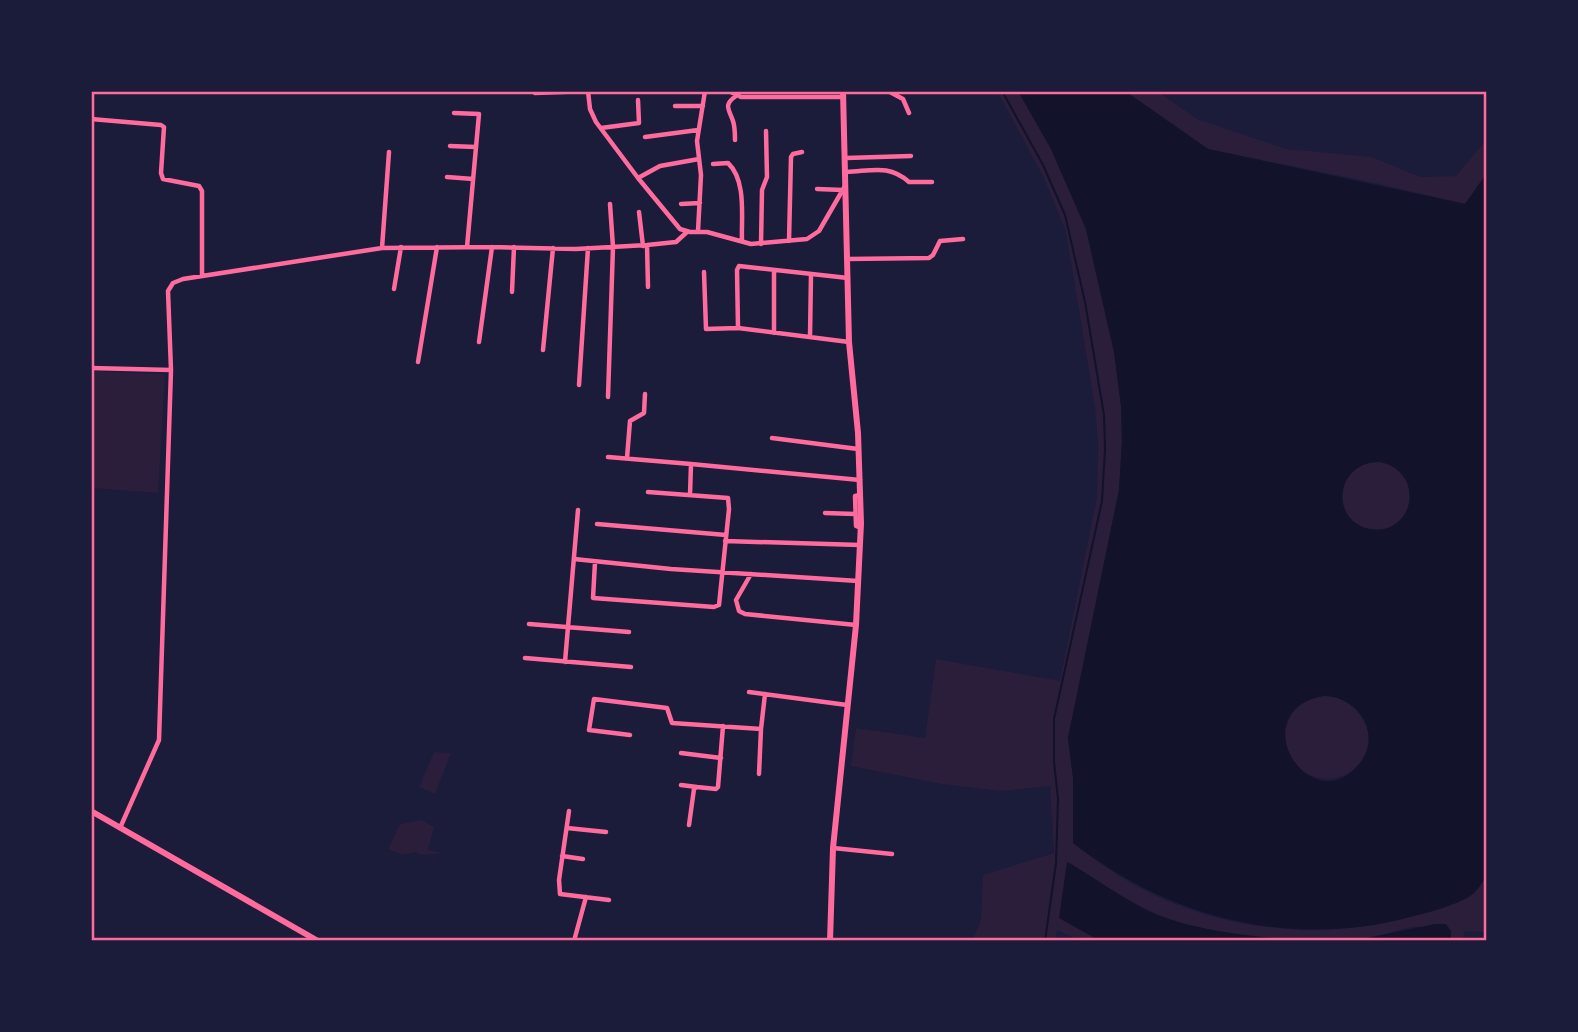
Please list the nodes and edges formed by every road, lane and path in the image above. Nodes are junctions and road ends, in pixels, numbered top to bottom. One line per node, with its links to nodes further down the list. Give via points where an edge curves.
1 (588, 91): 5 (street); 16 (street, via 590,109)
2 (705, 91): 12 (street)
3 (729, 91): 6 (street)
4 (888, 91): 14 (street, via 902,99)
5 (535, 93)
6 (740, 94): 7 (street); 20 (street, via 727,106)
7 (755, 94): 8 (street)
8 (787, 94): 9 (street)
9 (843, 94): 26 (main road)
10 (638, 100): 16 (street, via 639,123)
11 (675, 106): 12 (street)
12 (703, 106): 17 (street)
13 (453, 113): 22 (street, via 479,114)
14 (909, 113)
15 (91, 119): 61 (street, via 163,127 163,180 199,186 202,191)
16 (601, 128): 32 (street)
17 (698, 130): 19 (street); 27 (street)
18 (766, 131): 46 (street)
19 (645, 137)
20 (735, 140)
21 (450, 145): 22 (street)
22 (476, 147): 31 (street)
23 (389, 152): 54 (street)
24 (802, 152): 45 (street, via 790,157)
25 (911, 156): 26 (street)
26 (846, 158): 29 (main road)
27 (699, 159): 32 (street, via 660,166); 37 (street)
28 (713, 164): 44 (street, via 732,166 738,183)
29 (846, 173): 33 (main road); 34 (street, via 888,170 909,182)
30 (447, 177): 31 (street)
31 (473, 178): 50 (street)
32 (638, 178): 42 (street)
33 (847, 182): 36 (street); 57 (main road)
34 (932, 182)
35 (817, 189): 36 (street)
36 (843, 190): 45 (street, via 818,231 807,239)
37 (700, 203): 39 (street); 41 (street)
38 (610, 204): 53 (street)
39 (681, 204)
40 (639, 212): 47 (street)
41 (698, 231): 42 (street); 44 (street)
42 (687, 232): 47 (street, via 676,242)
43 (963, 239): 57 (street, via 940,241 929,258)
44 (742, 241): 46 (street)
45 (789, 242): 46 (street)
46 (761, 244)
47 (645, 246): 53 (street); 63 (street)
48 (401, 247): 49 (street); 54 (street); 64 (street)
49 (437, 247): 50 (street); 72 (street)
50 (467, 247): 51 (street)
51 (492, 247): 52 (street); 70 (street)
52 (514, 247): 55 (street); 65 (street)
53 (613, 247): 56 (street); 77 (street)
54 (382, 248): 61 (street)
55 (553, 248): 56 (street); 71 (street)
56 (588, 248): 75 (street)
57 (848, 259): 62 (main road)
58 (774, 270): 60 (street); 66 (street, via 737,268); 67 (street)
59 (704, 272): 66 (street, via 706,329)
60 (811, 274): 62 (street); 68 (street)
61 (202, 276): 74 (street, via 169,287)
62 (848, 278): 69 (main road)
63 (648, 287)
64 (394, 289)
65 (512, 292)
66 (738, 328): 67 (street)
67 (774, 332): 68 (street)
68 (810, 337): 69 (street)
69 (849, 341): 79 (main road)
70 (479, 342)
71 (543, 350)
72 (418, 362)
73 (91, 368): 74 (street)
74 (171, 370): 120 (street, via 159,740)
75 (579, 385)
76 (645, 394): 81 (street, via 644,413 630,421)
77 (608, 397)
78 (772, 438): 79 (street)
79 (858, 449): 83 (main road)
80 (608, 457): 81 (street)
81 (627, 458): 82 (street)
82 (691, 464): 83 (street); 85 (street)
83 (860, 480): 86 (main road)
84 (649, 492): 85 (street)
85 (690, 495): 92 (street, via 728,498)
86 (860, 495): 89 (street, via 855,496); 91 (main road)
87 (578, 510): 94 (street)
88 (825, 513): 89 (street)
89 (855, 514): 91 (street, via 856,527)
90 (597, 524): 92 (street)
91 (861, 528): 93 (main road)
92 (726, 538): 93 (street); 96 (street)
93 (860, 545): 98 (main road)
94 (574, 559): 95 (street); 101 (street)
95 (595, 562): 96 (street); 96 (street, via 593,598 714,607 720,603)
96 (723, 572): 97 (street)
97 (751, 574): 98 (street); 100 (street, via 736,600 745,614)
98 (858, 581): 100 (main road)
99 (529, 624): 101 (street)
100 (856, 625): 108 (main road)
101 (568, 627): 102 (street); 104 (street)
102 (629, 632)
103 (525, 658): 104 (street)
104 (565, 662): 105 (street)
105 (631, 667)
106 (749, 692): 107 (street)
107 (765, 694): 108 (street); 110 (street)
108 (847, 705): 123 (main road)
109 (723, 726): 110 (street); 111 (street, via 672,723 667,708 594,699 589,730); 113 (street)
110 (761, 729): 114 (street)
111 (630, 735)
112 (681, 753): 113 (street)
113 (720, 758): 116 (street, via 718,787)
114 (760, 775)
115 (681, 785): 116 (street)
116 (697, 787): 119 (street)
117 (91, 811): 120 (main road)
118 (569, 811): 121 (street)
119 (689, 825)
120 (120, 828): 129 (main road)
121 (566, 828): 122 (street); 125 (street)
122 (606, 832)
123 (833, 848): 124 (street); 131 (main road)
124 (892, 854)
125 (562, 856): 126 (street); 127 (street, via 560,894)
126 (583, 859)
127 (586, 897): 128 (street); 130 (street)
128 (609, 900)
129 (318, 941)
130 (575, 941)
131 (830, 941)

